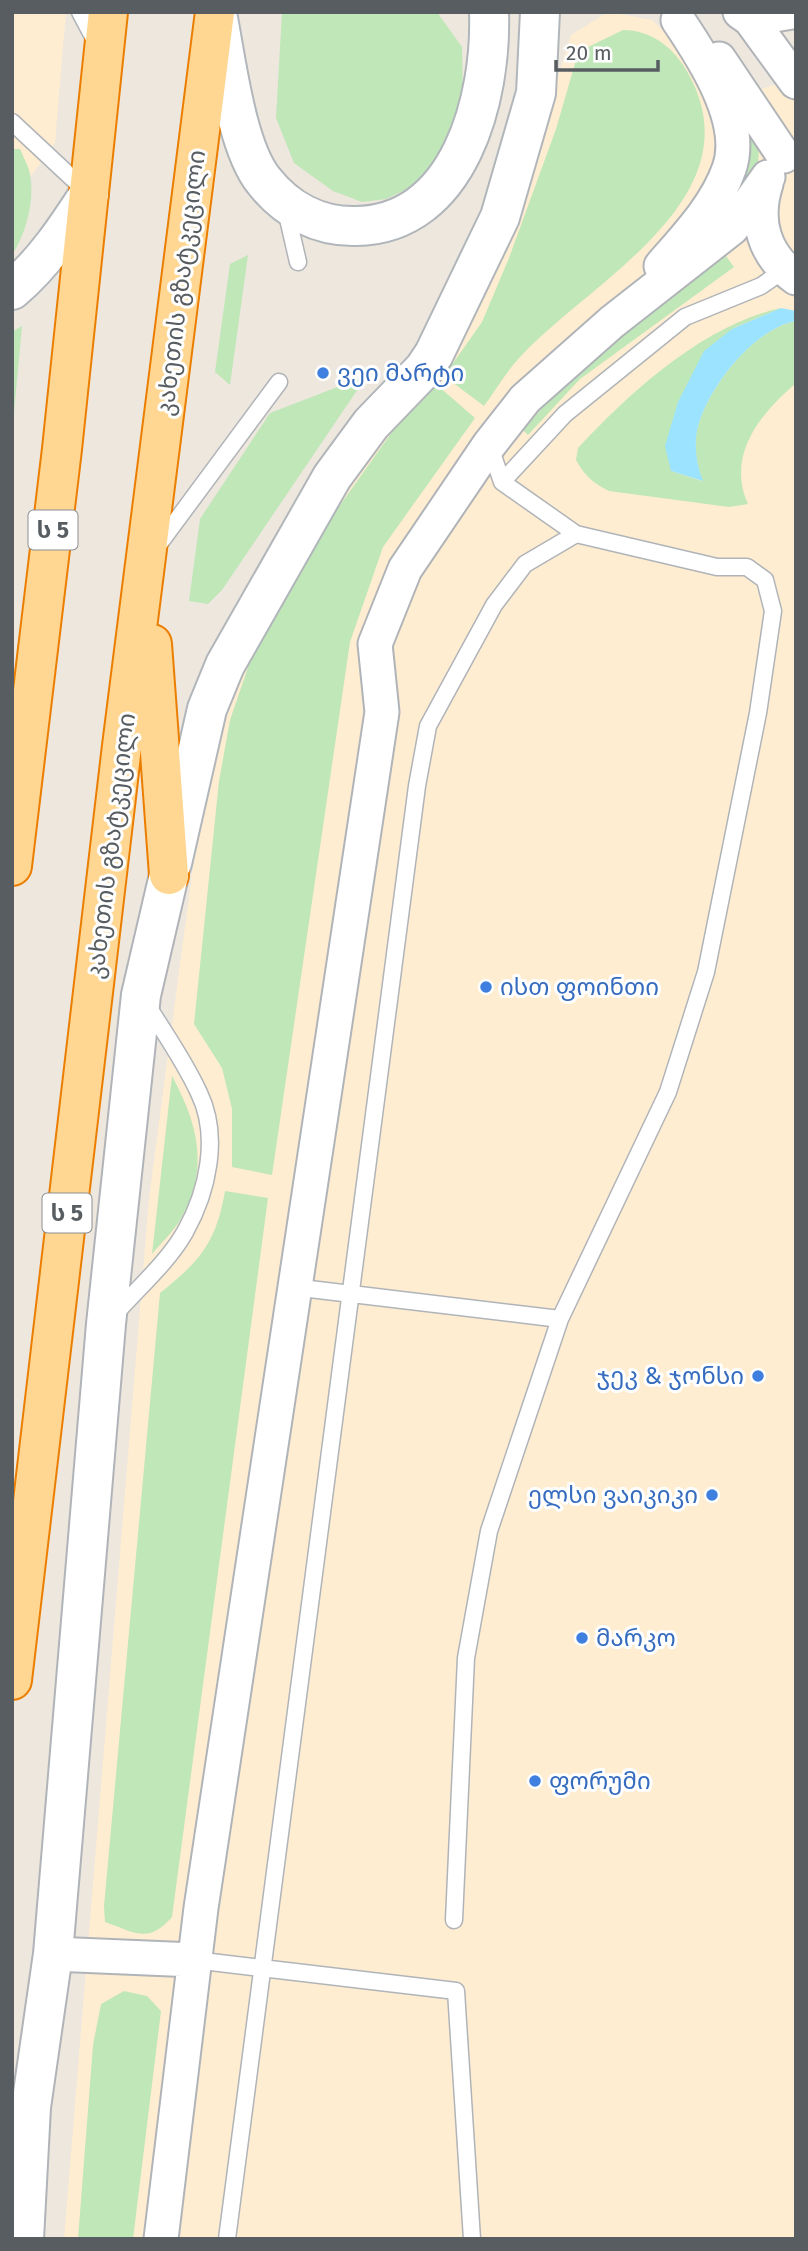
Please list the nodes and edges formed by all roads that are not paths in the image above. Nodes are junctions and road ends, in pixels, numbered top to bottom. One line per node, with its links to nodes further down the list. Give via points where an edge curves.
1 (80, 12): 9 (lane)
2 (108, 12): 9 (highway, ს 5)
3 (216, 12): 14 (main road, via 250,156 263,180); 23 (highway, კახეთის გზატკეცილი / ს 5)
4 (489, 12): 14 (main road, via 485,88 468,137 447,176 418,209 381,226 343,227 313,220)
5 (540, 12): 27 (main road, via 537,93 500,217 434,354 371,424 332,477 225,665 207,709)
6 (792, 12): 8 (street)
7 (670, 16): 12 (street, via 713,50); 18 (street, via 713,72 732,135 730,167 704,217)
8 (745, 16): 10 (street)
9 (105, 59): 13 (highway, ს 5)
10 (796, 82)
11 (12, 122): 13 (lane)
12 (783, 160): 16 (street, via 761,201 761,226 769,250); 18 (street, via 723,236)
13 (89, 194): 17 (main road, via 64,232); 24 (highway, ს 5)
14 (284, 201): 15 (lane)
15 (298, 262)
16 (790, 274): 21 (lane, via 685,317 565,414)
17 (12, 290)
18 (612, 322): 20 (street, via 525,398)
19 (279, 382): 23 (lane)
20 (489, 445): 21 (lane); 29 (street, via 405,569 375,644 382,712)
21 (502, 482): 22 (lane)
22 (576, 534): 30 (lane, via 525,564 494,605 428,726); 31 (lane, via 717,567 747,567 765,580 773,611 758,713 706,972 668,1092)
23 (147, 561): 27 (highway); 33 (highway, კახეთის გზატკეცილი / ს 5)
24 (33, 701): 25 (street); 26 (highway, ს 5)
25 (12, 740)
26 (12, 866)
27 (169, 875): 28 (main road)
28 (141, 995): 32 (main road); 32 (lane, via 200,1094 211,1129 208,1169 184,1233)
29 (293, 1287): 30 (lane); 36 (street)
30 (351, 1292): 31 (lane); 37 (lane)
31 (560, 1318): 34 (lane, via 489,1531 466,1658)
32 (106, 1324): 35 (main road)
33 (12, 1680)
34 (454, 1920)
35 (53, 1954): 36 (street); 38 (main road, via 31,2106)
36 (194, 1960): 37 (lane); 39 (street)
37 (263, 1966): 40 (lane); 41 (lane, via 456,1991)
38 (24, 2239)
39 (161, 2239)
40 (227, 2239)
41 (472, 2239)

